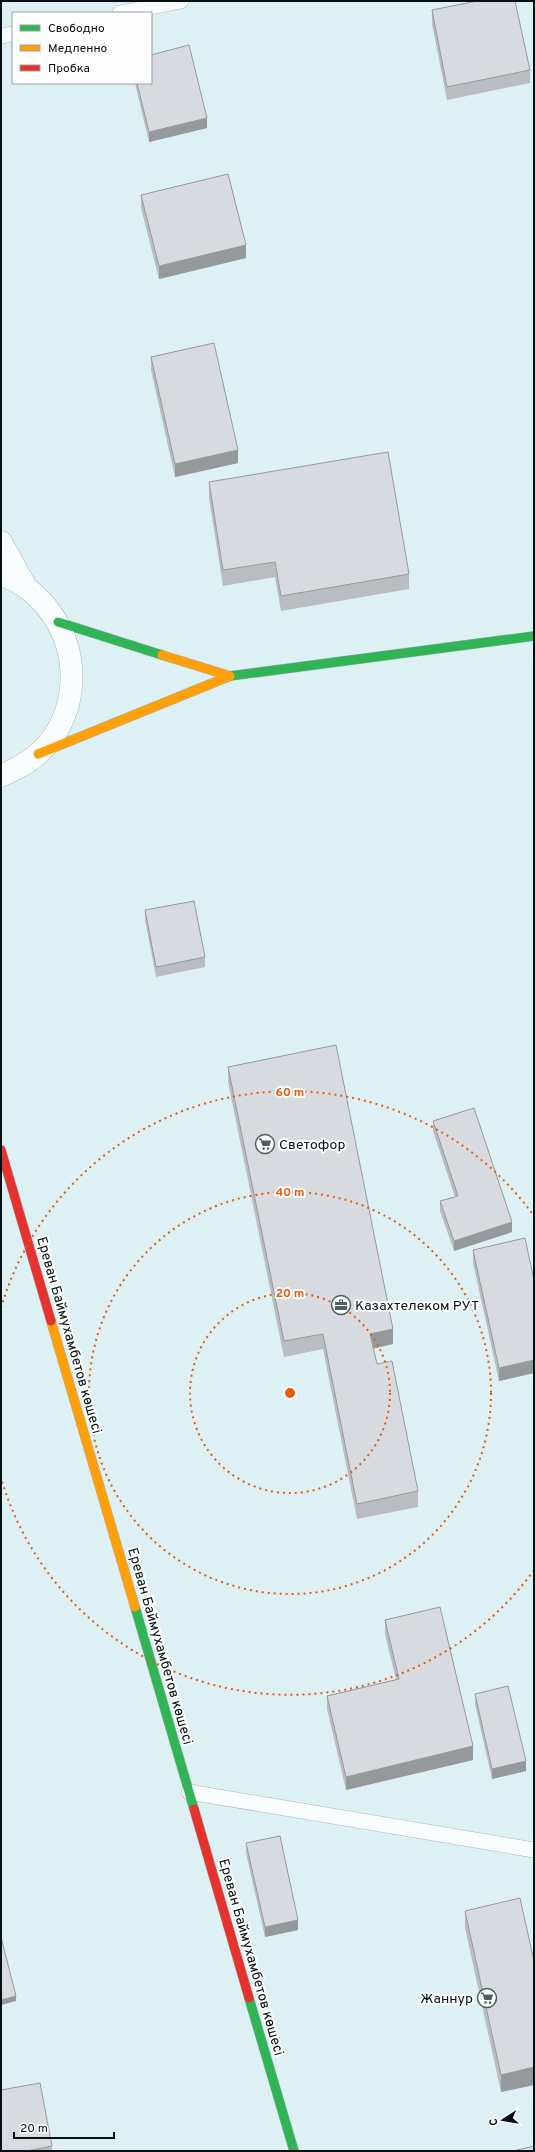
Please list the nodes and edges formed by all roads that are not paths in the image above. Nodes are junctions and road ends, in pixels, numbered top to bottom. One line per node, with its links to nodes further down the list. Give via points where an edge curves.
1 (182, 1): 2 (lane)
2 (125, 12)
3 (12, 34): 4 (lane)
4 (1, 36)
5 (1, 542): 7 (street)
6 (1, 575): 7 (street)
7 (26, 587): 8 (street, via 44,603)
8 (58, 622): 10 (street); 11 (street, via 68,644 72,668 71,692 65,715 54,736)
9 (534, 636): 10 (street)
10 (230, 676): 11 (street)
11 (38, 754): 12 (street, via 19,768)
12 (1, 776)
13 (1, 1150): 14 (street, Ереван Баймухамбетов көшесі)
14 (189, 1792): 15 (lane); 16 (street, Ереван Баймухамбетов көшесі)
15 (534, 1850)
16 (294, 2151)

